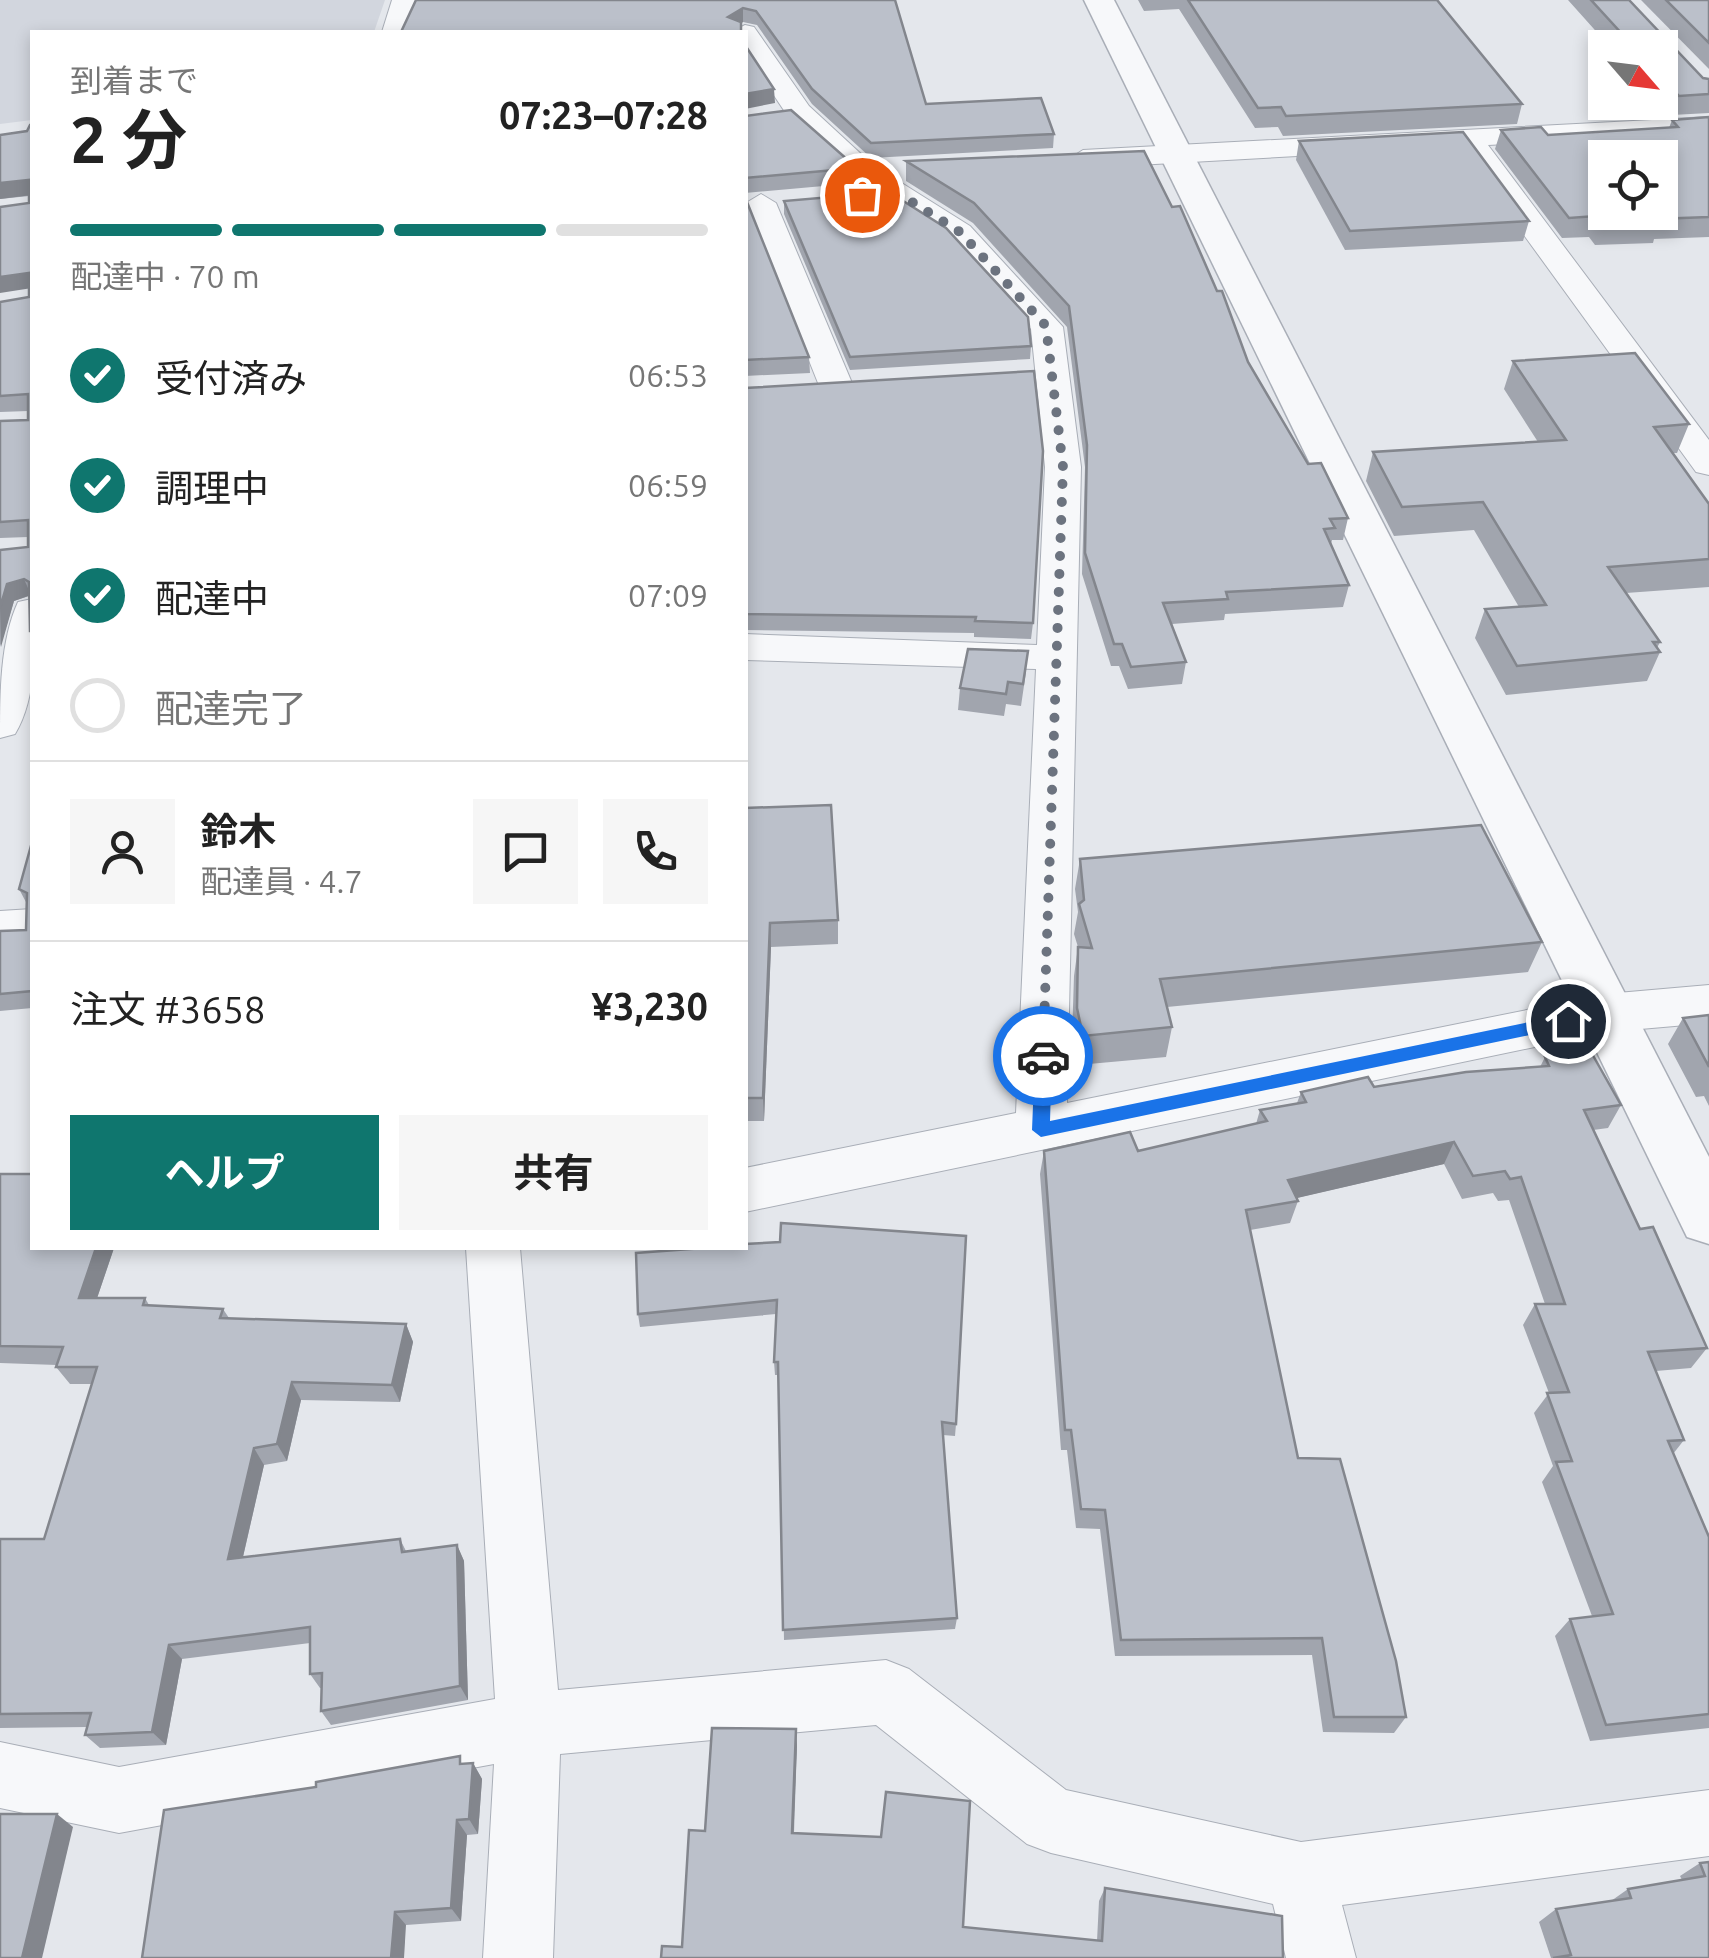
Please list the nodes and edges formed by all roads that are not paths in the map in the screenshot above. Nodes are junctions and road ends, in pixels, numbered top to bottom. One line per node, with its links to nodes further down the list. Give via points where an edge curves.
1 (405, 0): 3 (street)
2 (1099, 0): 7 (street)
3 (395, 30)
4 (748, 42): 11 (street, via 781,115 851,184 909,180 960,232 1046,326)
5 (1709, 125): 6 (street)
6 (1468, 138): 7 (street); 16 (street)
7 (1176, 154): 8 (street); 24 (street)
8 (1059, 160)
9 (800, 200): 10 (street)
10 (753, 204): 14 (street)
11 (1052, 372): 12 (street); 19 (street, via 1063,467)
12 (1012, 374)
13 (875, 381): 14 (street)
14 (835, 383): 15 (street)
15 (799, 386)
16 (1709, 464)
17 (30, 618): 20 (street)
18 (748, 647): 19 (street)
19 (1056, 658): 25 (street)
20 (0, 724)
21 (30, 926): 22 (street)
22 (0, 928)
23 (1709, 1004): 24 (street)
24 (1606, 1013): 25 (street); 27 (street)
25 (1041, 1130): 26 (street)
26 (748, 1189)
27 (1709, 1218)
28 (493, 1250): 29 (street)
29 (530, 1725): 30 (street, via 119,1800); 32 (street, via 886,1692 1051,1820); 33 (street)
30 (0, 1775)
31 (1709, 1823): 32 (street)
32 (1301, 1876): 34 (street)
33 (518, 1958)
34 (1321, 1958)

